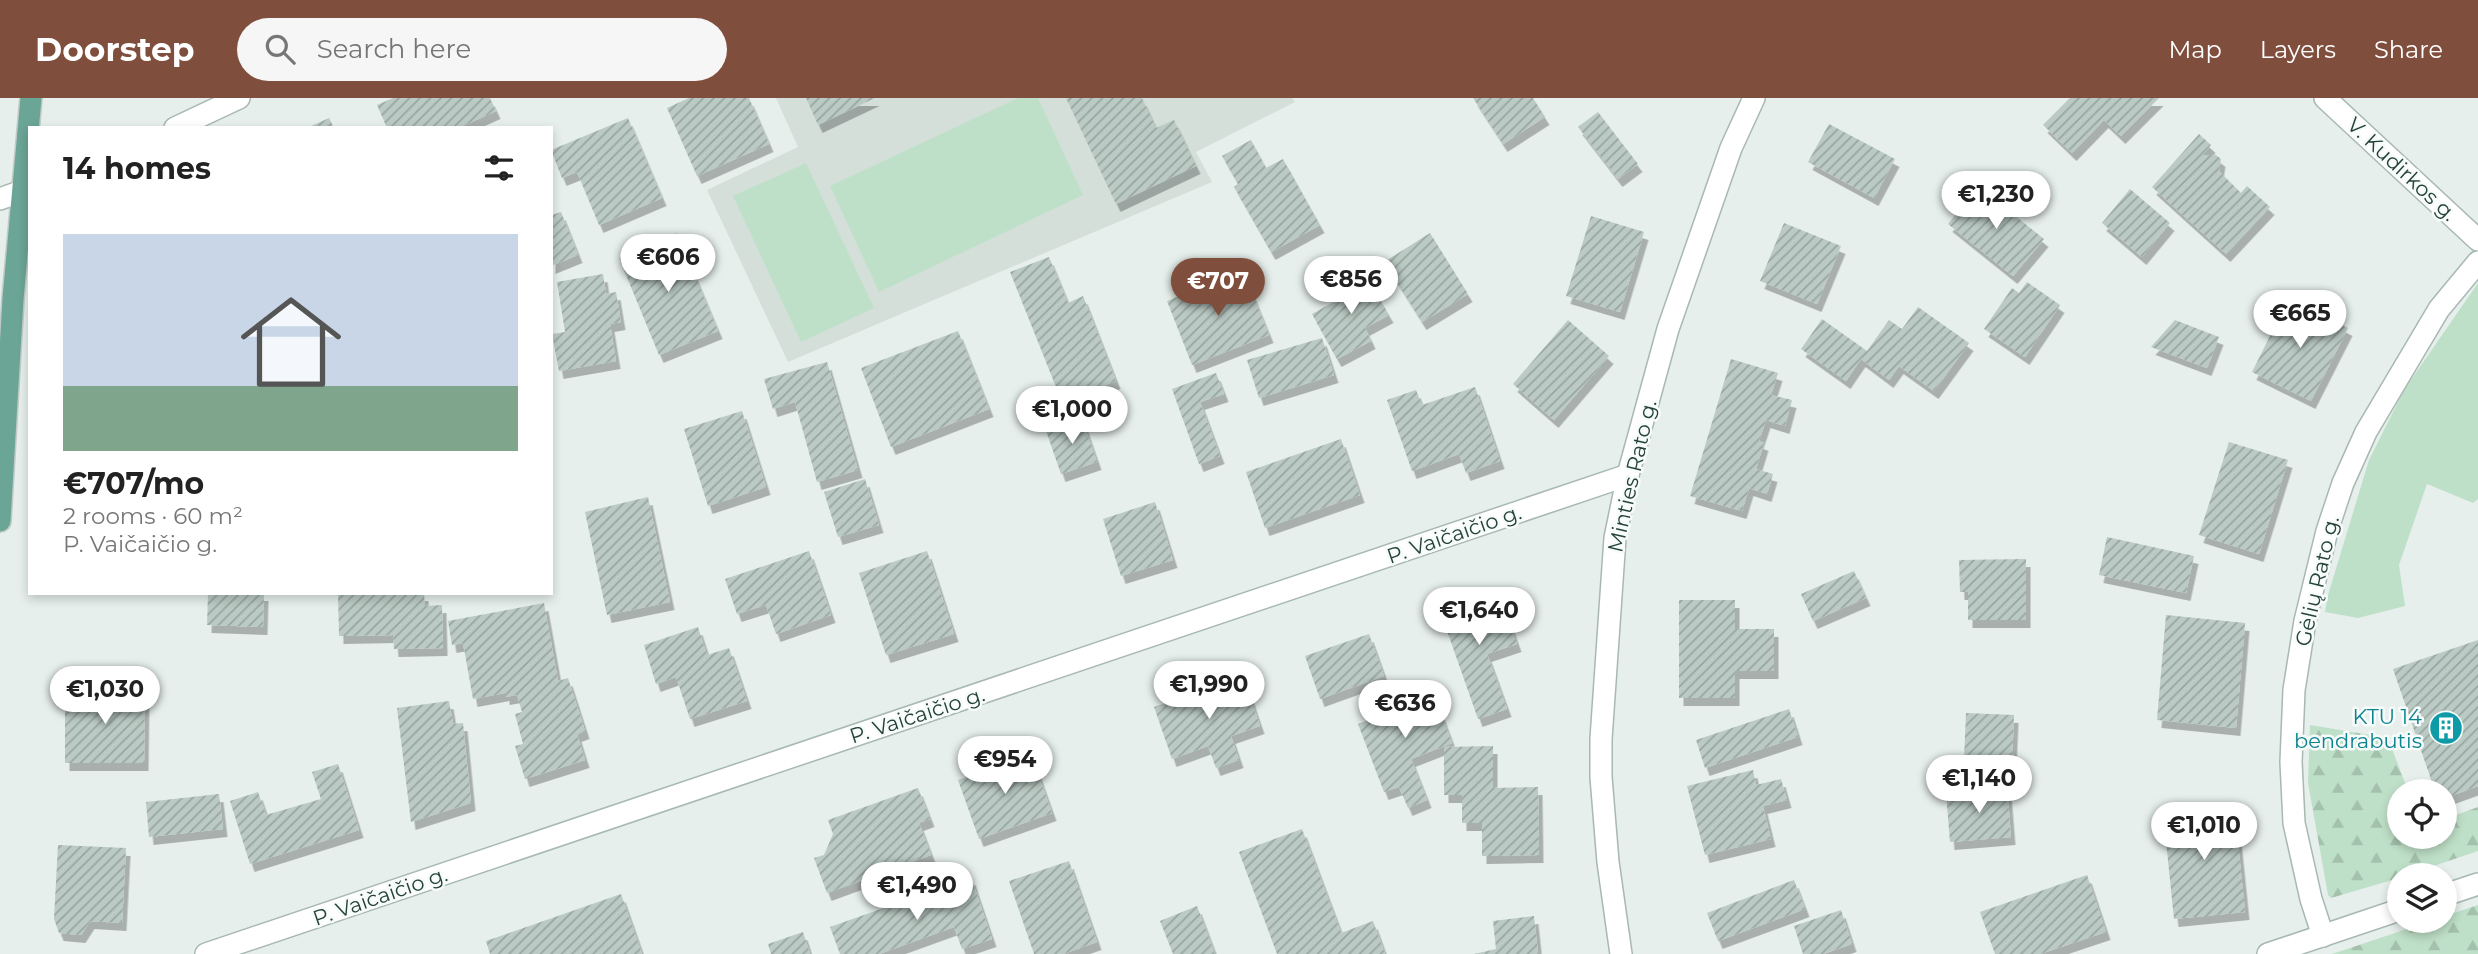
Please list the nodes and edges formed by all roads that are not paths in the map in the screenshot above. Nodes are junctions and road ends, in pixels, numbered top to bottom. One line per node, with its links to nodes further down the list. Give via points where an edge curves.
1 (31, 98): 5 (main road)
2 (239, 98): 6 (street)
3 (1754, 98): 12 (street, Minties Rato g., via 1731,148 1668,329)
4 (2325, 98): 10 (street, V. Kudirkos g.)
5 (29, 126)
6 (179, 126)
7 (28, 153): 8 (main road)
8 (26, 190): 9 (street); 13 (main road, via 13,299)
9 (0, 200)
10 (2478, 240)
11 (2478, 262): 17 (street, Gėlių Rato g., via 2439,309 2366,432 2326,531 2305,621 2294,690 2294,824)
12 (1628, 475): 18 (street, P. Vaičaičio g.); 19 (street, Minties Rato g., via 1615,538 1601,739 1608,862)
13 (0, 521)
14 (2478, 884): 15 (street)
15 (2457, 891)
16 (2387, 914): 17 (street)
17 (2323, 936): 20 (street)
18 (206, 954)
19 (1621, 954)
20 (2268, 954)

